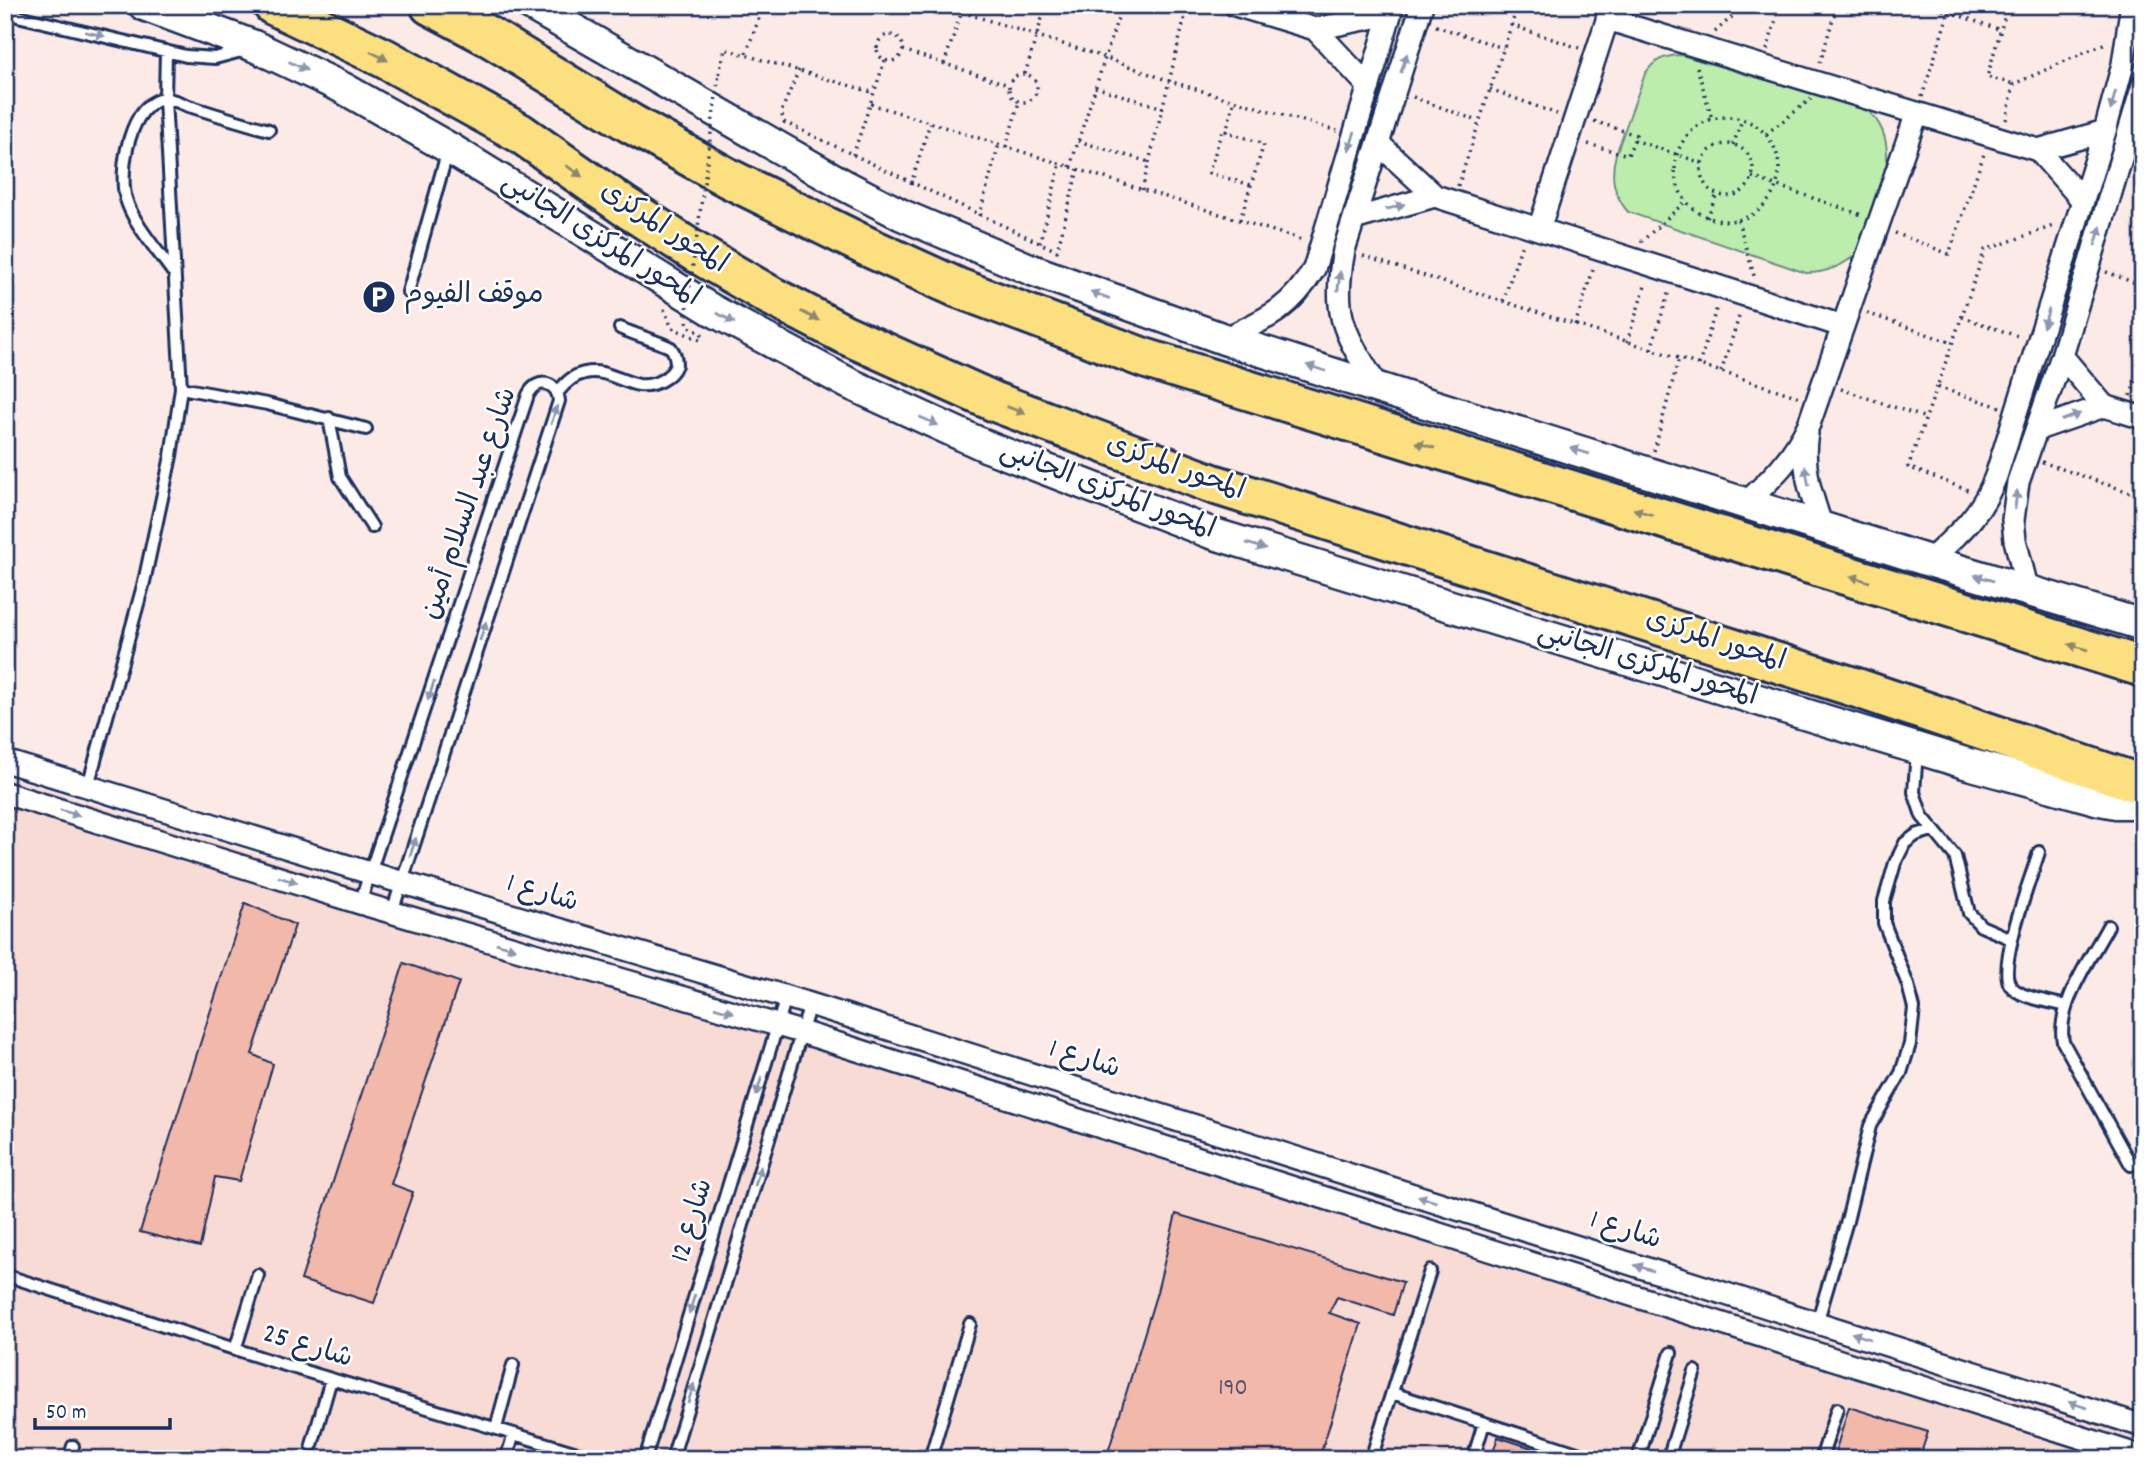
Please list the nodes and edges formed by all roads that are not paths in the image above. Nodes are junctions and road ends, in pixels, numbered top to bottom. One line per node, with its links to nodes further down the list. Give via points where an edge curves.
1 (144, 5): 12 (main road, المحور المركزى الجانبى)
2 (273, 5): 50 (highway, المحور المركزى, one-way to 50, via 384,58 520,134 695,253 769,295 995,402 1213,484 1854,687)
3 (430, 5): 47 (highway, one-way to 3, via 1144,358 958,288 728,178)
4 (531, 5): 31 (main road, one-way to 4, via 1032,270 901,215)
5 (1235, 5): 11 (street)
6 (1392, 10): 11 (street); 15 (street)
7 (1420, 12): 20 (street, one-way to 7)
8 (1609, 12): 17 (street, via 1694,46); 26 (street, via 1573,125)
9 (5, 13): 13 (lane, one-way to 13)
10 (2132, 16): 19 (street, one-way to 19)
11 (1315, 29): 15 (street)
12 (254, 46): 13 (lane, via 215,58); 21 (main road, المحور المركزى الجانبى, one-way to 21, via 344,88)
13 (166, 51): 16 (lane)
14 (2143, 85): 32 (street, one-way to 14)
15 (1369, 87): 31 (street, one-way to 31, via 1314,269 1286,306)
16 (165, 99): 18 (lane); 27 (lane); 27 (lane, via 144,107 134,124 124,174 126,199)
17 (1917, 113): 22 (street); 29 (street)
18 (269, 130)
19 (2105, 131): 22 (street); 24 (street)
20 (1378, 144): 23 (street); 25 (street)
21 (449, 148): 28 (lane); 48 (main road, المحور المركزى الجانبى, one-way to 48, via 646,271 780,347 1001,452 1211,533)
22 (2038, 150): 24 (street)
23 (1444, 198): 25 (street, one-way to 23); 26 (street)
24 (2081, 209): 44 (street, one-way to 44, via 1988,499)
25 (1354, 219): 34 (street, one-way to 25, via 1351,342 1340,311 1339,277)
26 (1533, 227): 29 (street, via 1753,297)
27 (173, 272): 33 (lane)
28 (408, 292)
29 (1846, 316): 38 (street)
30 (620, 328): 35 (lane, via 667,345 676,365 671,375 641,385 586,372)
31 (1224, 339): 34 (main road, one-way to 31)
32 (2062, 356): 36 (street); 40 (street)
33 (181, 388): 37 (lane); 51 (lane, via 144,582)
34 (1378, 388): 41 (main road, one-way to 34)
35 (558, 391): 56 (lane, شارع عبد السلام أمين, one-way to 56, via 553,385 538,383 528,395); 57 (lane, شارع عبد السلام أمين, one-way to 35, via 559,401)
36 (2124, 412): 40 (street, one-way to 36)
37 (329, 418): 39 (lane); 42 (lane, via 340,477)
38 (1809, 424): 41 (street, via 1785,465); 43 (street, one-way to 38, via 1806,474)
39 (366, 429)
40 (2038, 429): 45 (street, one-way to 40, via 2014,520 2018,482)
41 (1746, 503): 43 (main road)
42 (372, 527)
43 (1822, 527): 44 (main road)
44 (1929, 561): 45 (main road, one-way to 44)
45 (2028, 591): 46 (main road)
46 (2143, 625)
47 (2143, 667)
48 (1918, 748): 53 (main road, المحور المركزى الجانبى, via 2100,800); 54 (lane, via 1914,792)
49 (5, 761): 51 (street, شارع 1)
50 (2143, 785)
51 (88, 786): 56 (street, شارع 1)
52 (5, 793): 58 (street, شارع 1, one-way to 58)
53 (2143, 803)
54 (1932, 830): 61 (lane, via 1955,856 1969,913 1981,926); 71 (lane, via 1905,843 1884,901 1884,923 1914,1008 1910,1044 1901,1073 1871,1126)
55 (2039, 852): 61 (lane)
56 (370, 873): 57 (street, شارع 1); 58 (lane, شارع عبد السلام أمين)
57 (402, 882): 59 (lane, شارع عبد السلام أمين); 62 (street, شارع 1)
58 (360, 903): 59 (street, شارع 1)
59 (393, 912): 65 (street, شارع 1, one-way to 65)
60 (2108, 926): 64 (lane)
61 (2011, 939): 64 (lane, via 2006,972 2010,985 2021,993)
62 (786, 997): 63 (street, شارع 1); 65 (lane, شارع 12)
63 (810, 1004): 66 (lane, شارع 12); 71 (street, شارع 1, one-way to 63)
64 (2066, 1006): 67 (lane, via 2063,1042)
65 (777, 1025): 66 (street, شارع 1); 90 (lane, شارع 12, one-way to 90)
66 (801, 1032): 86 (street, شارع 1); 91 (lane, شارع 12, one-way to 66)
67 (2131, 1165)
68 (1430, 1270): 78 (lane)
69 (5, 1275): 73 (lane, شارع 25)
70 (258, 1275): 73 (lane)
71 (1817, 1323): 81 (street, شارع 1, one-way to 71)
72 (970, 1324): 92 (lane)
73 (235, 1350): 77 (lane, شارع 25)
74 (1671, 1353): 96 (lane)
75 (513, 1365): 82 (lane)
76 (1695, 1371): 97 (lane)
77 (331, 1379): 82 (lane, شارع 25); 84 (lane)
78 (1392, 1393): 80 (lane); 93 (lane)
79 (1837, 1409): 98 (lane)
80 (1484, 1423): 94 (lane); 95 (lane)
81 (2143, 1426)
82 (496, 1428): 83 (lane, شارع 25)
83 (514, 1434): 88 (lane); 89 (lane, شارع 25)
84 (312, 1445)
85 (73, 1446): 87 (lane)
86 (2143, 1457)
87 (69, 1459)
88 (506, 1459)
89 (597, 1459)
90 (645, 1459)
91 (672, 1459)
92 (930, 1459)
93 (1371, 1459)
94 (1473, 1459)
95 (1596, 1459)
96 (1638, 1459)
97 (1668, 1459)
98 (1821, 1459)

